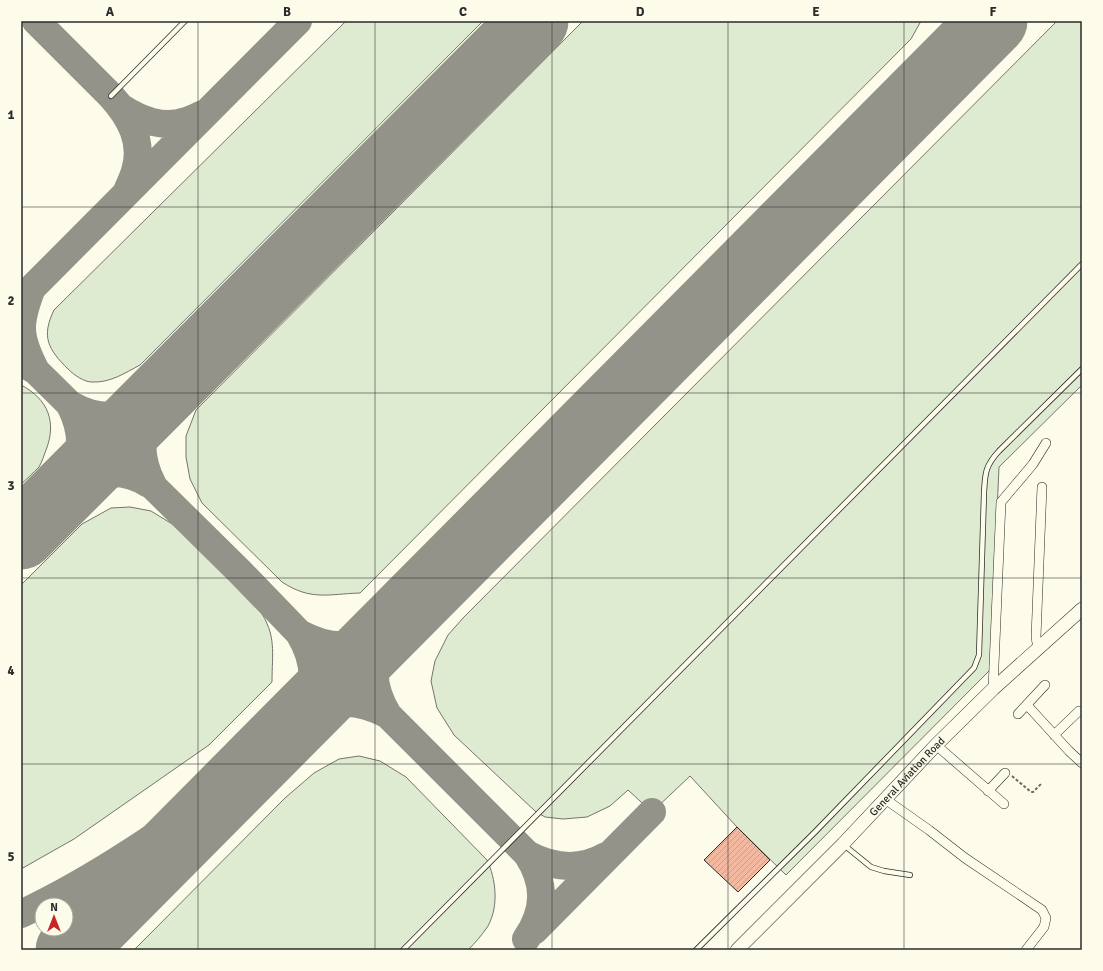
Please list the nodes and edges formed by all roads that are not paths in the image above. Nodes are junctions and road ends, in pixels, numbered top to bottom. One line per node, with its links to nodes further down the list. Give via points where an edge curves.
1 (185, 21): 2 (lane)
2 (111, 96)
3 (1082, 264): 23 (lane)
4 (1082, 369): 24 (lane, via 999,451 986,469 980,651 974,668)
5 (1046, 443): 10 (street, via 1033,464 1001,502)
6 (1042, 487): 8 (street, via 1036,637)
7 (1082, 609): 8 (main road, General Aviation Road)
8 (1041, 648): 10 (main road, General Aviation Road)
9 (1045, 685): 11 (street)
10 (993, 689): 15 (main road, General Aviation Road)
11 (1027, 705): 13 (street); 14 (street)
12 (1079, 711): 14 (street)
13 (1018, 714)
14 (1054, 735): 16 (street)
15 (936, 745): 18 (street); 19 (main road, General Aviation Road)
16 (1082, 763)
17 (1005, 773): 18 (street)
18 (988, 791): 20 (street)
19 (885, 799): 21 (main road, General Aviation Road); 26 (street, via 1042,910 1046,918 1044,927)
20 (1004, 804)
21 (843, 844): 22 (lane, via 872,867); 25 (main road, General Aviation Road)
22 (910, 875)
23 (403, 950)
24 (696, 950)
25 (737, 950)
26 (1026, 950)

